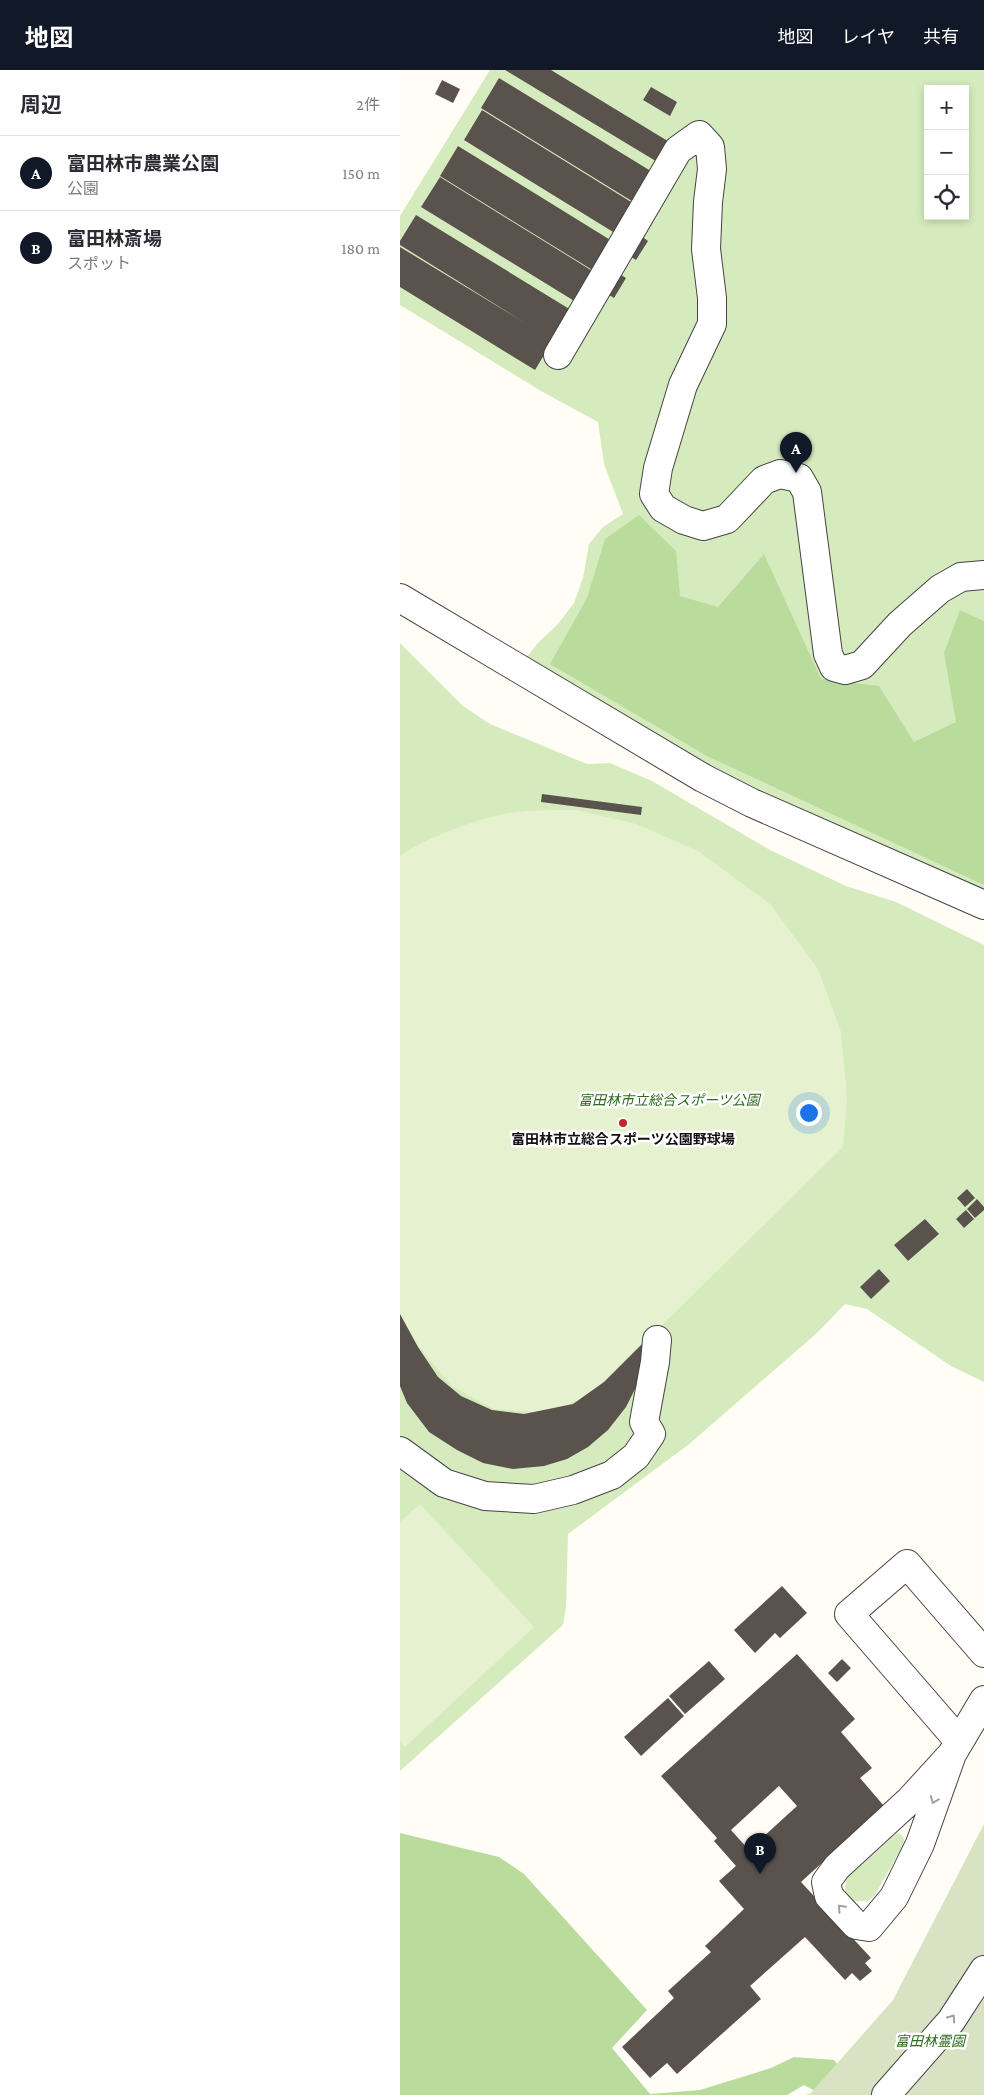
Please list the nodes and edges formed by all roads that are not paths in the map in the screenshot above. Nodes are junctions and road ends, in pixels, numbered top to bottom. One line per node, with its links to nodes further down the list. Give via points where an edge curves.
1 (558, 355): 2 (street, via 678,150 699,135 710,147 712,169 706,249 712,324 683,385 658,468 654,494 662,508 703,526 727,519 764,480 780,474 799,478 808,492 828,654 834,668 845,670 862,665 900,624 940,589 961,577)
2 (984, 575)
3 (400, 598): 4 (street, via 703,778)
4 (984, 906)
5 (657, 1340): 6 (street, via 644,1422 651,1434 636,1456 612,1475 573,1490 534,1499 485,1496 444,1483)
6 (400, 1451)
7 (984, 1653): 9 (street, via 906,1564 849,1614 952,1733)
8 (984, 1700): 9 (street)
9 (956, 1746): 9 (street, one-way to 9, via 920,1844 894,1897 869,1927 856,1925 830,1896 826,1882 837,1867 910,1800)
10 (984, 1970): 11 (street, one-way to 10, via 951,2021)
11 (886, 2095)

